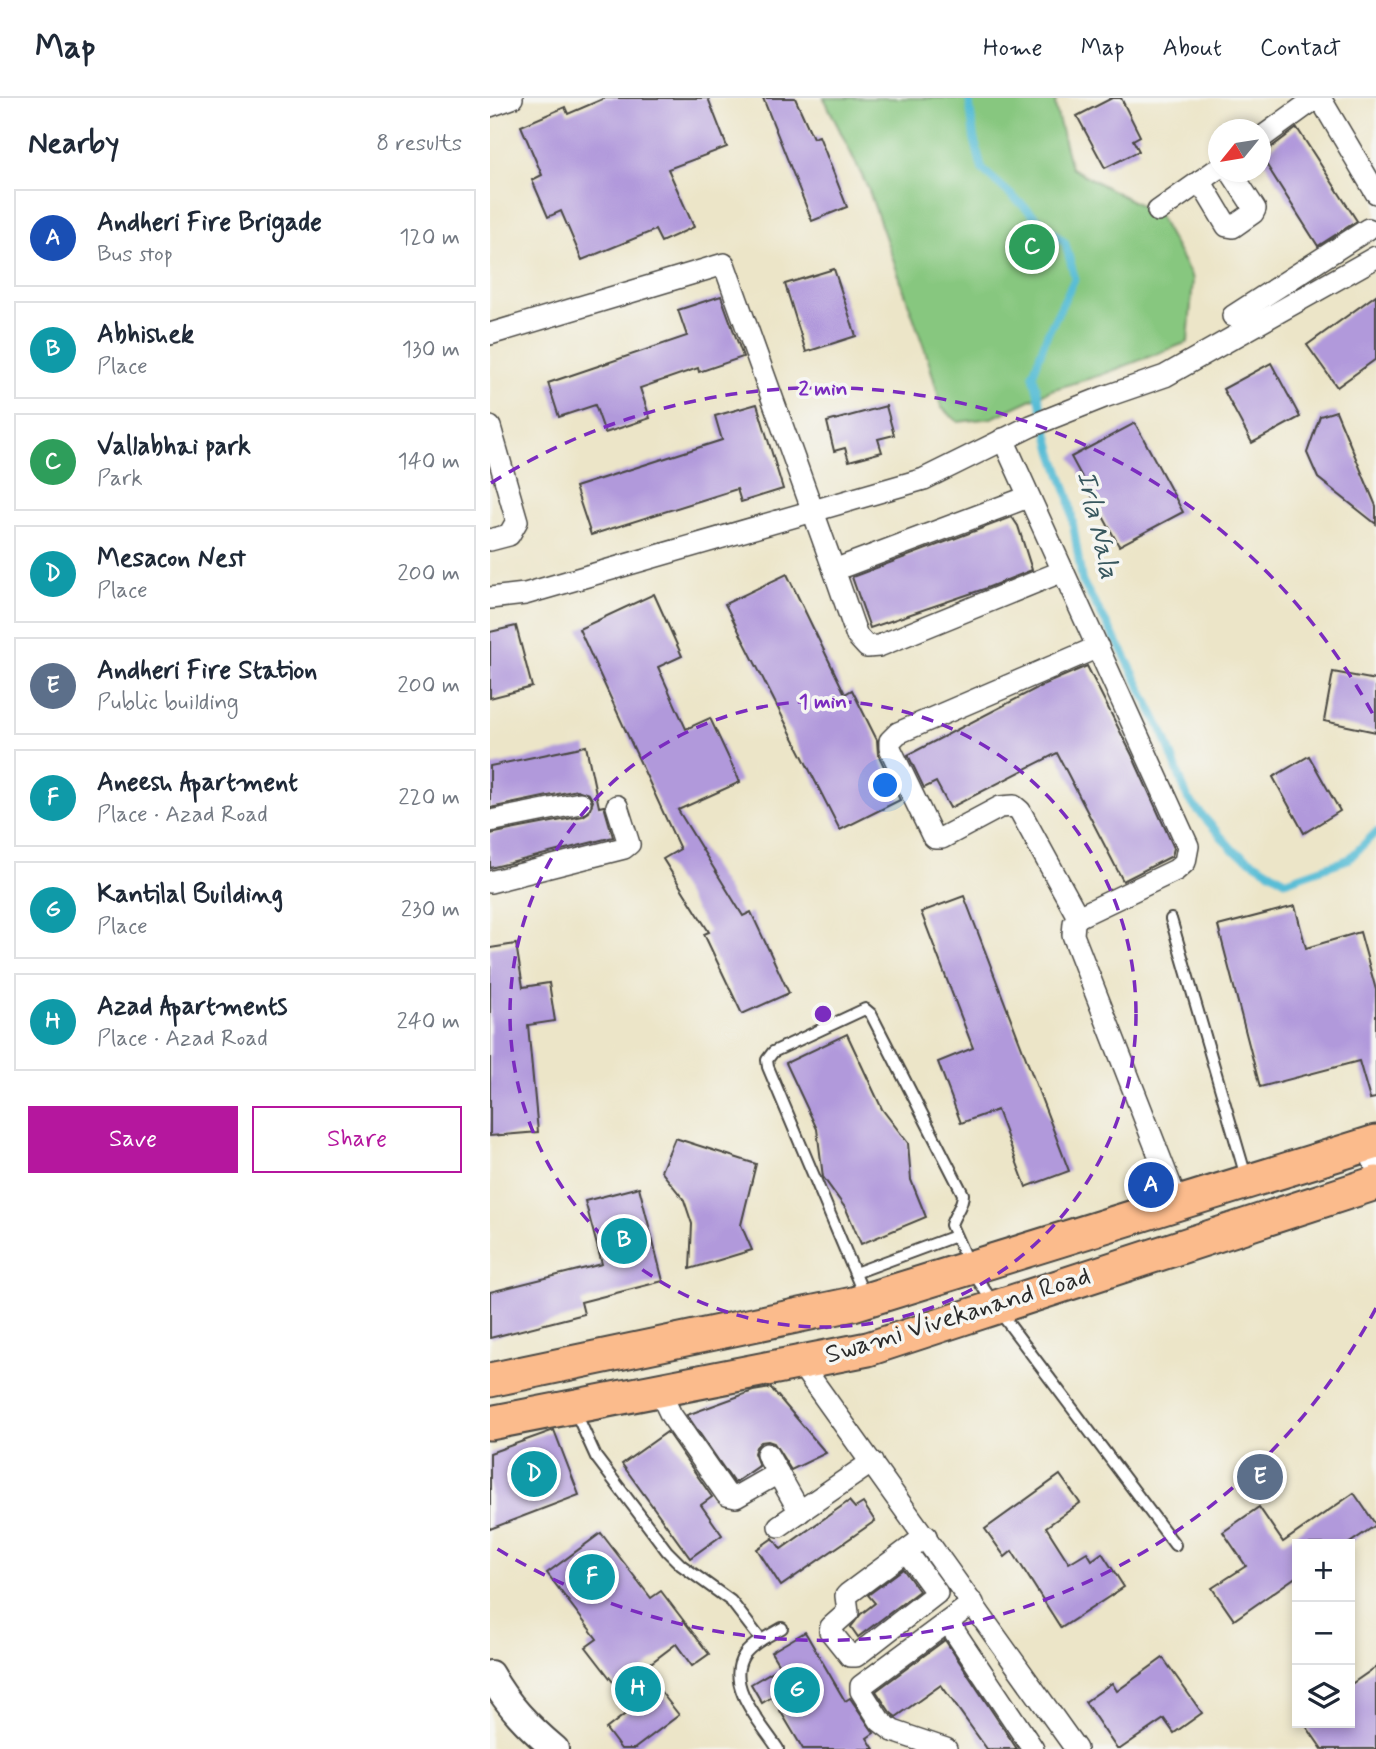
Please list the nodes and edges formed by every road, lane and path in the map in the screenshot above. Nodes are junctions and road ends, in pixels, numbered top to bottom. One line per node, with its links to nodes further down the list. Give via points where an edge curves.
1 (512, 98): 3 (street)
2 (1318, 98): 4 (street); 8 (street)
3 (490, 106)
4 (1271, 131)
5 (1208, 176): 6 (street)
6 (1200, 181): 7 (street, via 1227,226 1233,227 1255,209); 9 (street)
7 (1237, 182)
8 (1376, 192)
9 (1158, 211)
10 (1368, 229): 11 (street)
11 (1345, 244): 12 (street); 13 (street)
12 (1367, 262): 13 (street)
13 (1250, 315): 16 (street, via 1164,376)
14 (490, 334): 18 (street, via 724,264)
15 (490, 427): 19 (street, via 517,521 509,535)
16 (1003, 439): 17 (street); 18 (street, via 924,478)
17 (1028, 497): 20 (street); 21 (street)
18 (814, 510): 20 (street); 22 (street, via 525,594)
19 (490, 540)
20 (834, 570): 21 (street, via 857,636 873,648)
21 (1063, 571): 23 (street)
22 (490, 598)
23 (1098, 647): 28 (street, via 1188,853 1176,870); 28 (street, via 898,733 890,741 935,838 1000,807 1014,806)
24 (580, 803): 26 (street)
25 (617, 806): 27 (street, via 629,844 624,848)
26 (490, 821)
27 (490, 883)
28 (1078, 917): 33 (street, via 1073,935)
29 (1171, 919): 31 (lane)
30 (1373, 1152): 31 (main road, Swami Vivekanand Road)
31 (1248, 1182): 33 (main road, Swami Vivekanand Road)
32 (1376, 1183): 37 (main road, Swami Vivekanand Road)
33 (1178, 1204): 35 (main road, Swami Vivekanand Road)
34 (955, 1236): 35 (lane); 36 (lane); 36 (lane, via 951,1225 963,1194 871,1014 859,1010 774,1052 767,1060 773,1079)
35 (970, 1268): 36 (main road, Swami Vivekanand Road); 37 (lane)
36 (861, 1287): 39 (main road, Swami Vivekanand Road)
37 (996, 1307): 38 (main road, Swami Vivekanand Road, via 868,1349); 49 (lane)
38 (800, 1363): 40 (main road, Swami Vivekanand Road); 44 (street)
39 (490, 1380)
40 (659, 1390): 41 (main road, Swami Vivekanand Road); 45 (street, via 671,1415 727,1495 736,1497)
41 (573, 1407): 42 (main road, Swami Vivekanand Road); 54 (lane, via 596,1457 667,1551 731,1601)
42 (490, 1423)
43 (767, 1454): 45 (street)
44 (872, 1462): 46 (street); 48 (street)
45 (778, 1473): 46 (street)
46 (800, 1512): 47 (street)
47 (779, 1526)
48 (926, 1536): 50 (street); 51 (street)
49 (1175, 1545)
50 (906, 1551): 50 (street, via 846,1596 848,1612 830,1631 850,1656 856,1656 937,1593)
51 (973, 1603): 52 (street); 60 (street)
52 (948, 1622): 58 (street, via 860,1689 880,1721 893,1731); 59 (street)
53 (782, 1628): 54 (lane)
54 (761, 1640): 57 (lane, via 746,1652 738,1680 742,1694)
55 (490, 1674): 56 (street, via 528,1726)
56 (555, 1749)
57 (778, 1749)
58 (946, 1749)
59 (1033, 1749)
60 (1076, 1749)

